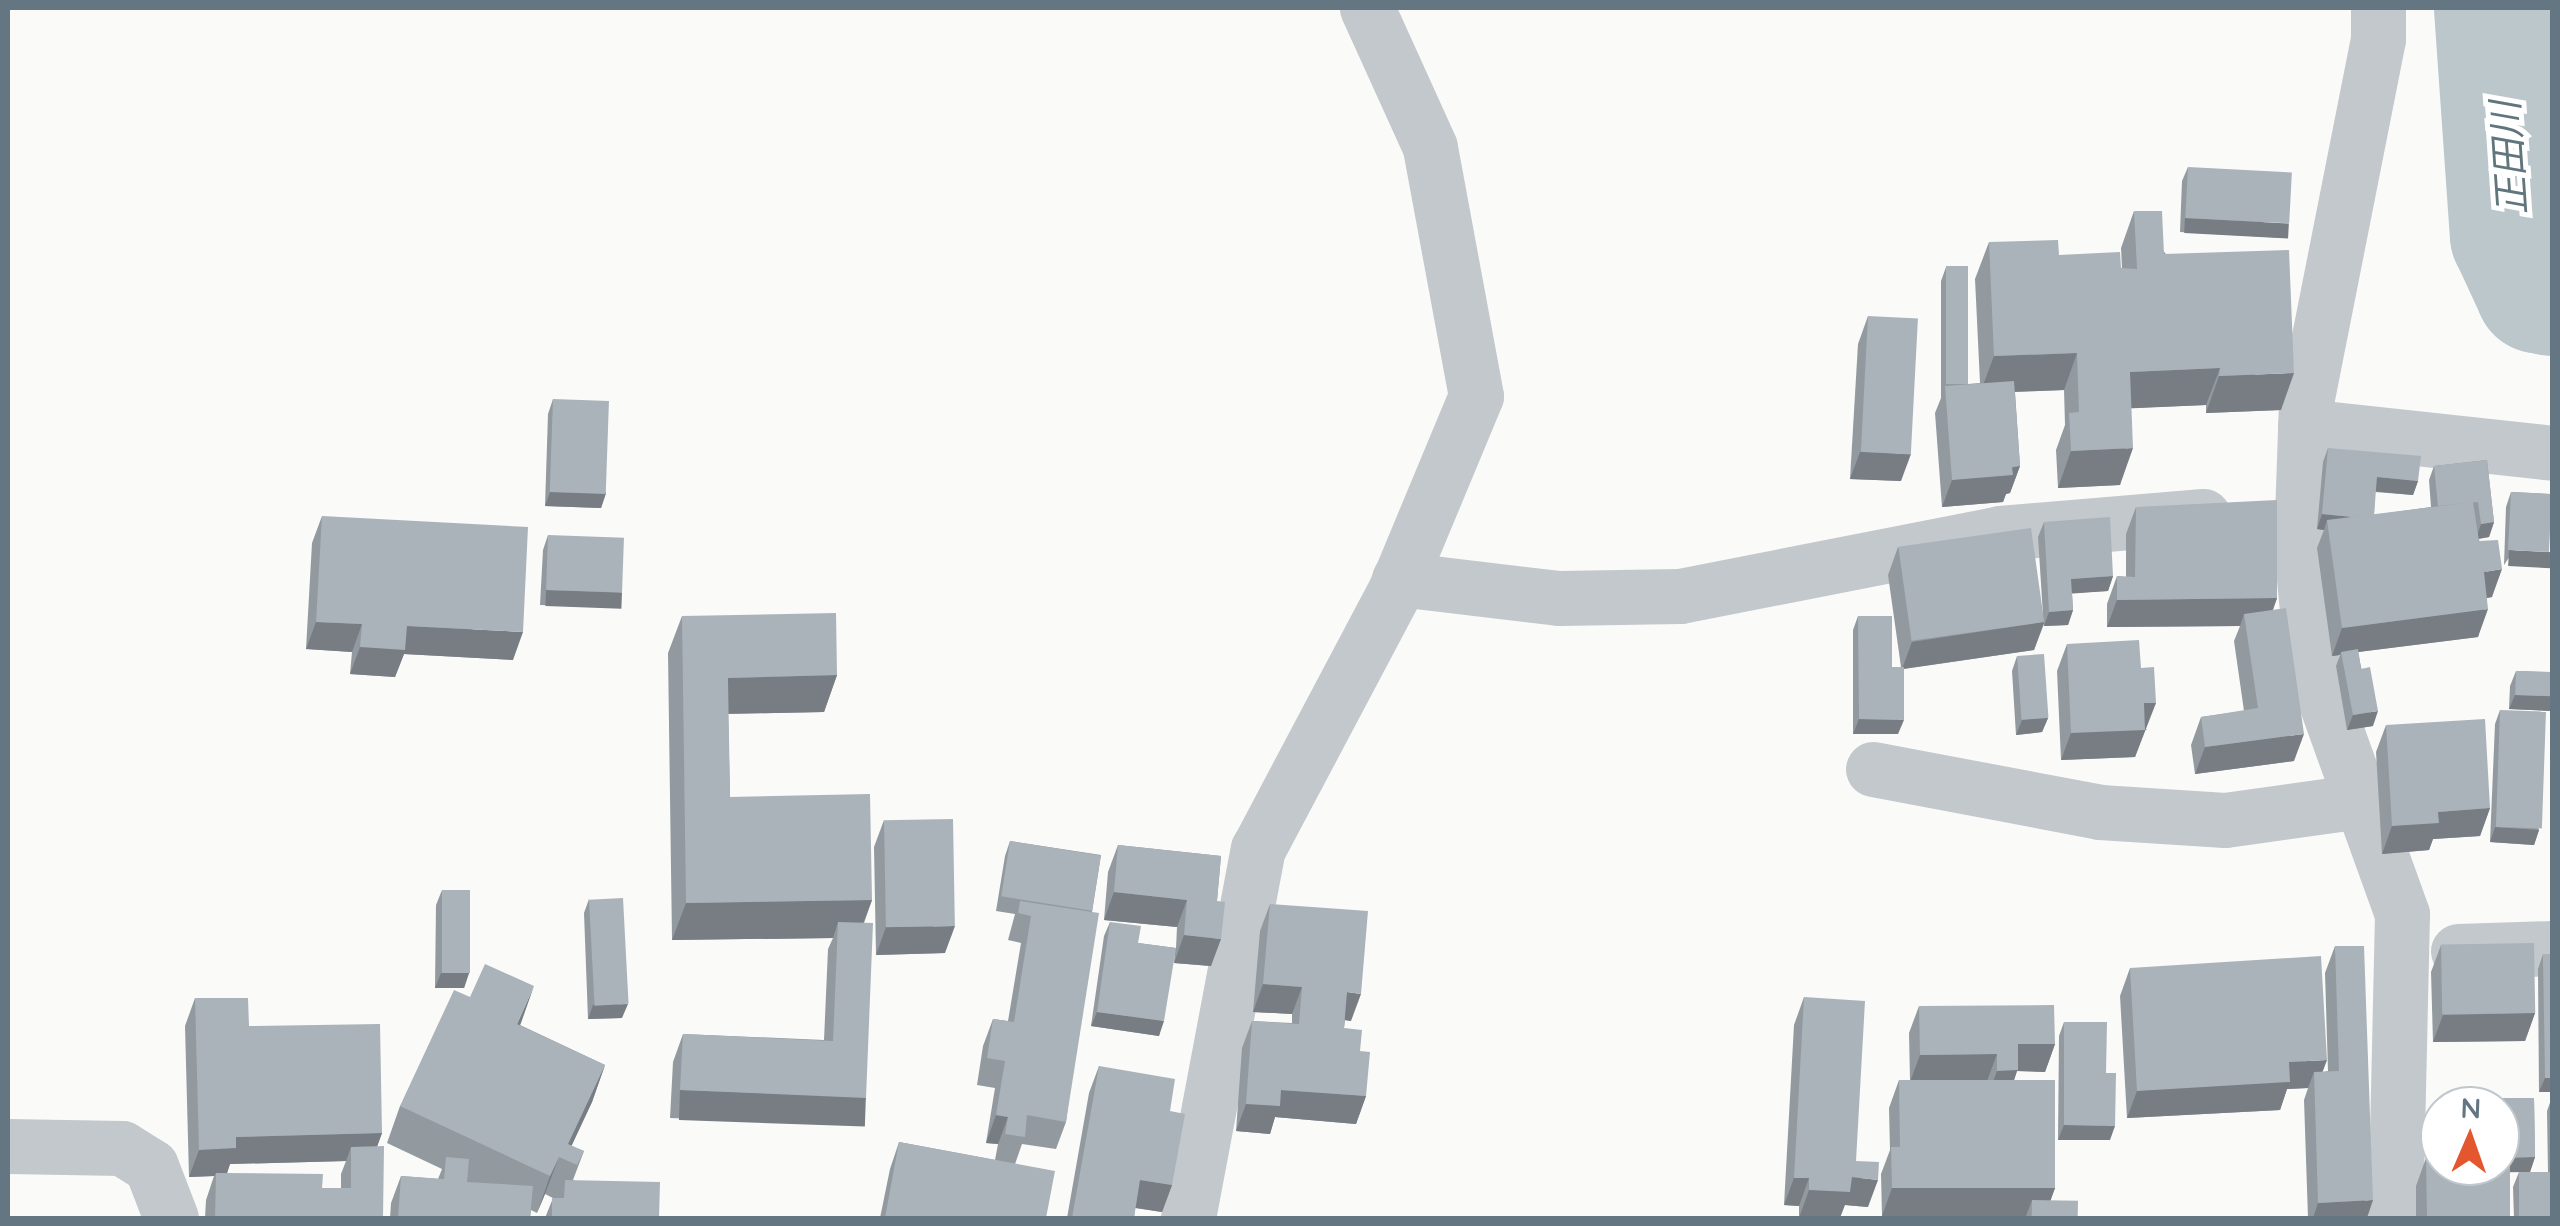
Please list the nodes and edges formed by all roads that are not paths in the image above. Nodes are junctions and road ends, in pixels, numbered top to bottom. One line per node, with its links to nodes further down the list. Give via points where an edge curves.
1 (1366, 8): 6 (street, via 1430,147 1476,396)
2 (2378, 8): 3 (street, via 2378,40)
3 (2305, 426): 4 (street); 5 (street)
4 (2552, 453)
5 (2302, 507): 6 (street, via 2000,533 1680,596 1559,598); 8 (street, via 2312,664)
6 (1399, 579): 13 (street, via 1258,849)
7 (1872, 769): 8 (street, via 2100,812 2225,820)
8 (2360, 800): 10 (street, via 2402,914)
9 (2552, 948): 10 (street)
10 (2400, 952): 14 (street)
11 (8, 1146): 12 (street, via 122,1148 151,1166)
12 (171, 1218)
13 (1188, 1218)
14 (2395, 1218)

